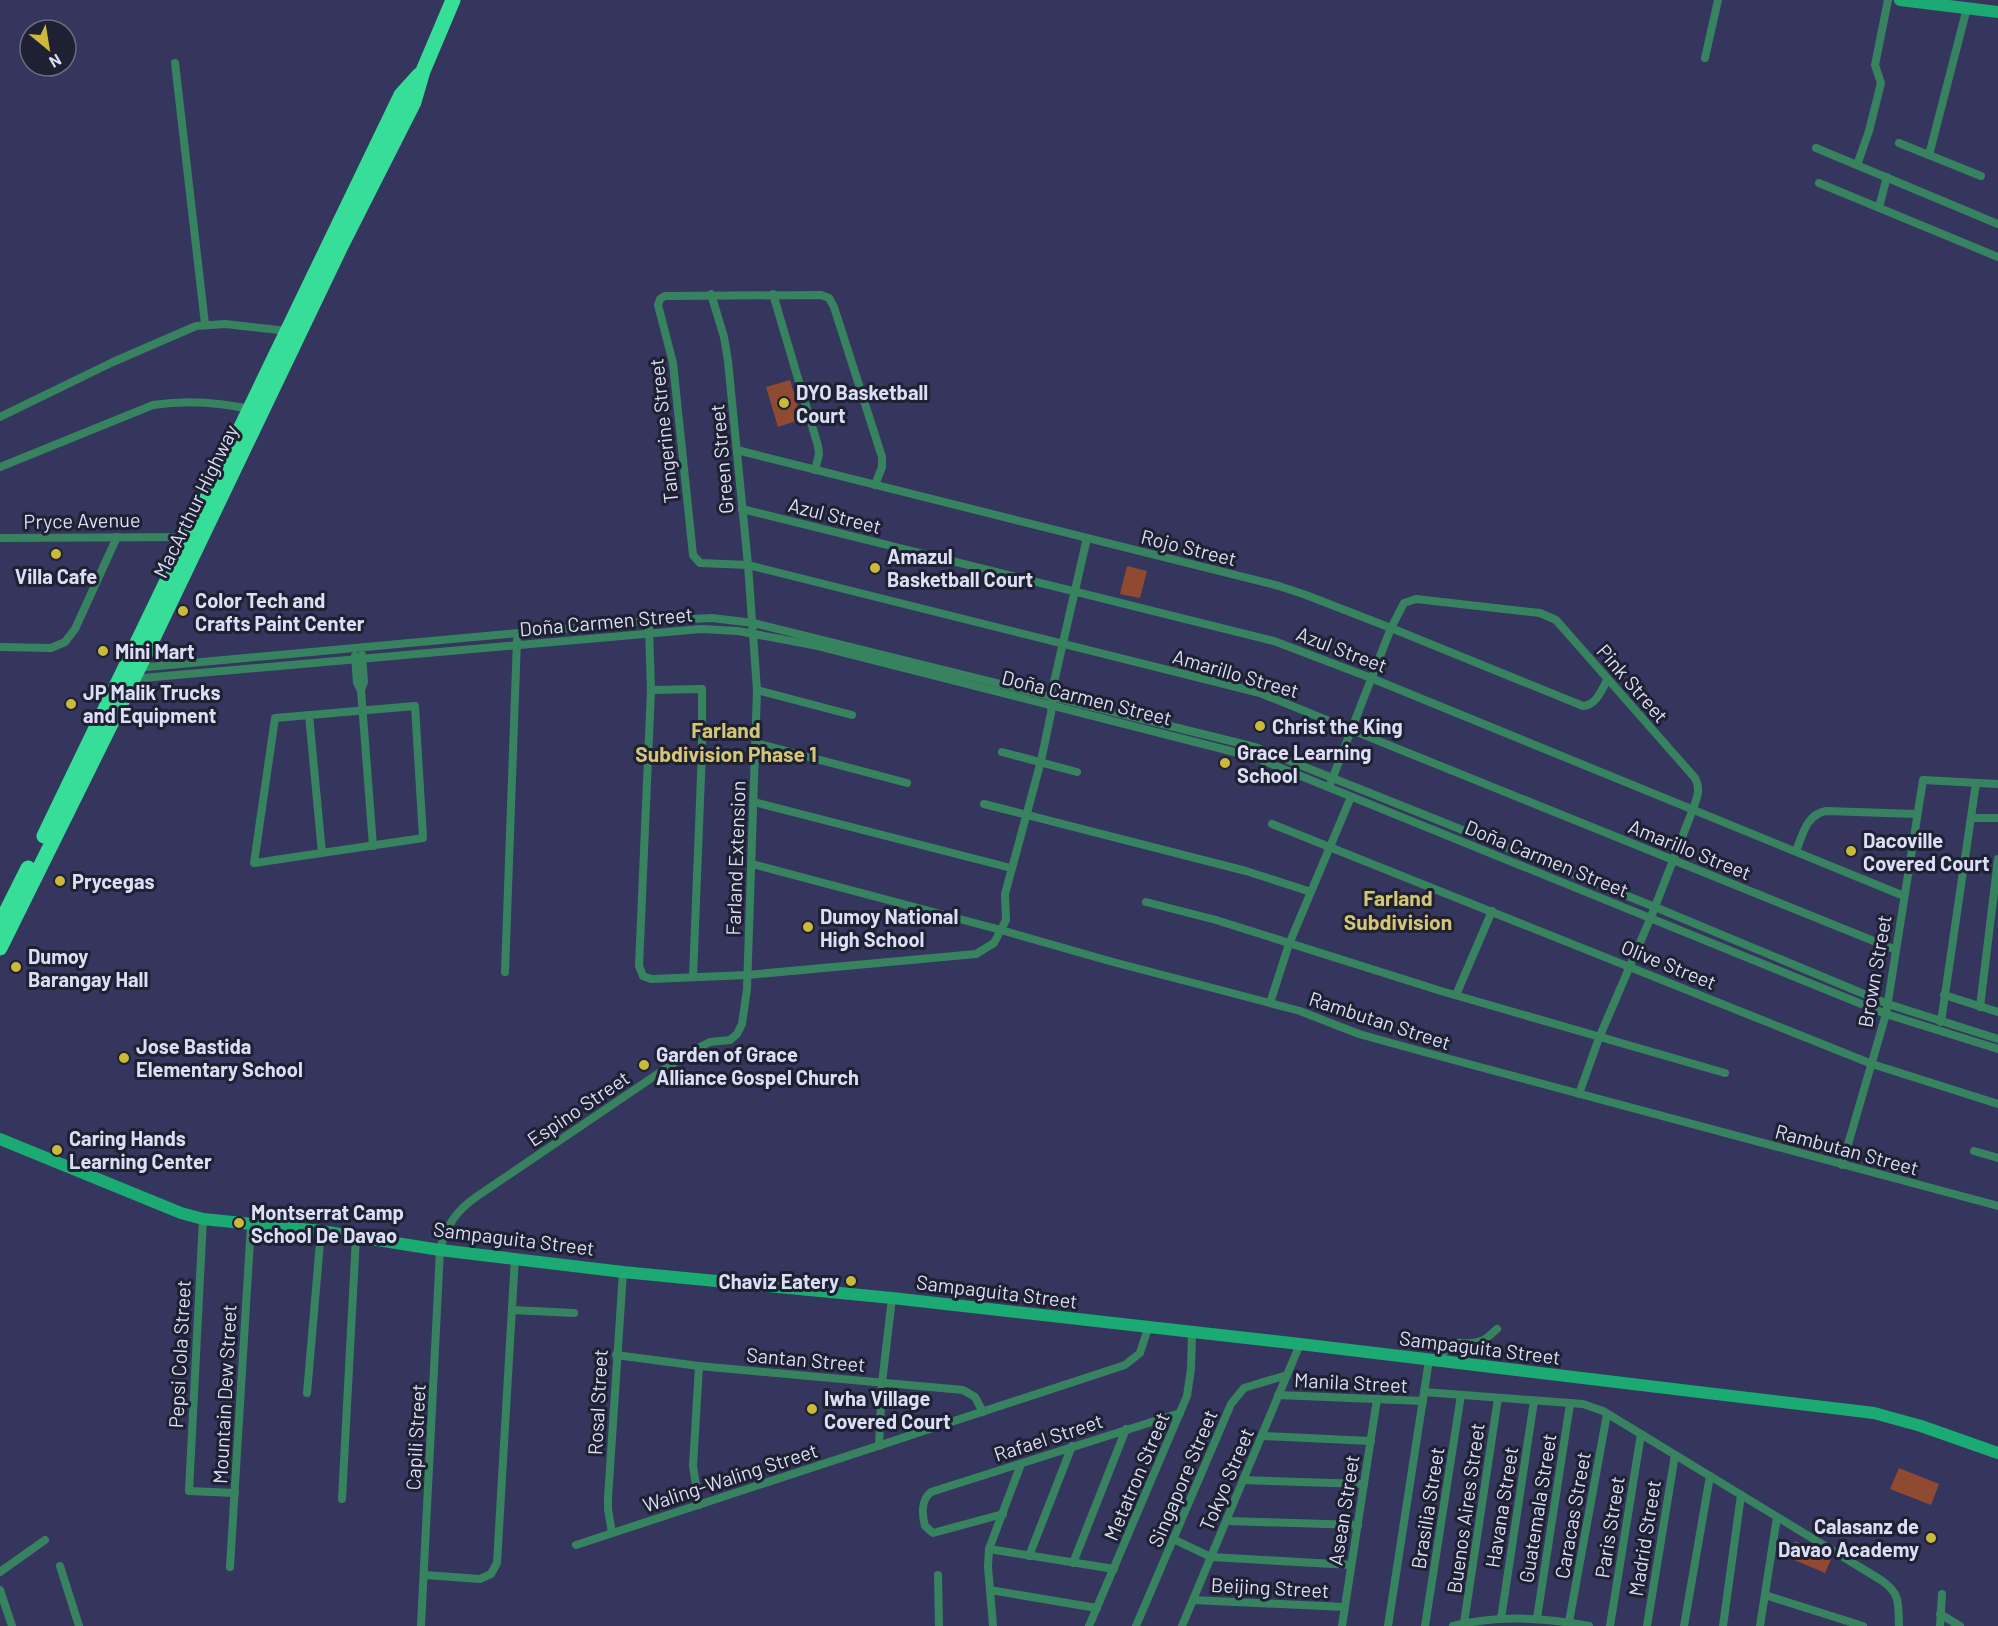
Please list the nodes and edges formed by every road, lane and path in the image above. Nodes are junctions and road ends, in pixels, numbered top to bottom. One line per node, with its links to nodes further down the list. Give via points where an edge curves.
1 (453, 0): 9 (highway, MacArthur Highway)
2 (1718, 0): 7 (street)
3 (1888, 0): 13 (street, via 1875,65 1881,84)
4 (1900, 0): 5 (street)
5 (1967, 8): 6 (street); 12 (street)
6 (1998, 12)
7 (1705, 58)
8 (175, 63): 22 (street)
9 (423, 71): 23 (highway, MacArthur Highway, via 401,95); 24 (highway, MacArthur Highway, via 414,102)
10 (1899, 143): 12 (street)
11 (1816, 148): 13 (street)
12 (1929, 155): 14 (street)
13 (1857, 165): 15 (street)
14 (1981, 176)
15 (1887, 177): 17 (street); 18 (street)
16 (1819, 183): 17 (street)
17 (1879, 207): 19 (street)
18 (1998, 224)
19 (1998, 257)
20 (711, 294): 21 (street); 26 (street, Green Street, via 726,344); 35 (street, Tangerine Street, via 665,296 658,305 673,363 693,555 703,564)
21 (773, 294): 28 (street, via 818,446); 29 (street, via 820,294 832,301 882,458)
22 (205, 324): 23 (street); 25 (street, via 133,353)
23 (288, 330): 24 (highway, MacArthur Highway)
24 (256, 411): 27 (street, via 210,402 153,405); 32 (highway, MacArthur Highway)
25 (0, 417)
26 (737, 450): 28 (street, Rojo Street); 30 (street, Green Street)
27 (0, 467)
28 (815, 470): 29 (street, Rojo Street)
29 (875, 485): 34 (street, Rojo Street)
30 (742, 509): 35 (street, Green Street); 36 (street, Azul Street)
31 (117, 537): 32 (street, Pryce Avenue); 33 (street, Pryce Avenue); 45 (street, via 75,629 65,642 51,648)
32 (194, 537): 49 (highway, MacArthur Highway)
33 (0, 538)
34 (1087, 538): 36 (street); 39 (street, Rojo Street, via 1279,586)
35 (748, 565): 38 (street, Green Street); 44 (street, Amarillo Street)
36 (1076, 591): 44 (street); 50 (street, Azul Street, via 1274,641)
37 (649, 621): 38 (street, Doña Carmen Street, via 712,618); 40 (street, Doña Carmen Street); 41 (street)
38 (753, 623): 42 (street, Green Street); 48 (street, Doña Carmen Street)
39 (1390, 628): 50 (street); 51 (street, Rojo Street, via 1583,706 1594,701); 51 (street, Pink Street, via 1401,607 1416,599 1549,616)
40 (517, 633): 43 (street); 46 (street, Doña Carmen Street)
41 (650, 633): 42 (street, Doña Carmen Street, via 713,629); 43 (street, Doña Carmen Street); 52 (street)
42 (753, 634): 48 (street, Doña Carmen Street); 53 (street, Farland Extension)
43 (517, 645): 47 (street, Doña Carmen Street); 101 (street)
44 (1064, 645): 54 (street); 59 (street, Amarillo Street, via 1260,693)
45 (0, 647)
46 (358, 648): 47 (street); 49 (street, Doña Carmen Street)
47 (359, 658): 49 (street, Doña Carmen Street); 55 (street, via 364,682)
48 (880, 658): 54 (street, Doña Carmen Street)
49 (128, 674): 80 (highway, MacArthur Highway)
50 (1371, 678): 59 (street); 74 (street, Azul Street)
51 (1608, 679): 74 (street, Pink Street, via 1695,778 1699,785)
52 (651, 690): 103 (street, via 640,971 651,979); 103 (street, via 702,689)
53 (757, 690): 57 (street); 61 (street, Farland Extension)
54 (1052, 701): 58 (street, Doña Carmen Street); 65 (street)
55 (363, 710): 56 (street); 81 (street); 81 (street, via 415,706 423,838)
56 (309, 715): 84 (street); 84 (street, via 275,718 254,863)
57 (852, 715)
58 (1165, 729): 60 (street, Doña Carmen Street); 63 (street, Doña Carmen Street)
59 (1352, 729): 68 (street); 86 (street, Amarillo Street)
60 (1238, 742): 63 (street); 64 (street, Doña Carmen Street)
61 (756, 743): 67 (street); 72 (street, Farland Extension)
62 (1002, 752): 65 (street)
63 (1236, 752): 64 (street, Doña Carmen Street)
64 (1274, 759): 68 (street, Doña Carmen Street)
65 (1041, 761): 66 (street); 76 (street)
66 (1077, 772)
67 (907, 783)
68 (1330, 783): 71 (street, Doña Carmen Street); 92 (street, Doña Carmen Street)
69 (1976, 783): 70 (street); 75 (street, Brown Street, via 1923,780); 77 (street)
70 (1998, 784)
71 (1351, 797): 82 (street); 94 (street, Doña Carmen Street)
72 (754, 802): 87 (street, Farland Extension); 88 (street)
73 (984, 804): 76 (street)
74 (1693, 809): 83 (street, Azul Street); 86 (street, Pink Street)
75 (1917, 814): 83 (street, via 1819,812 1809,820); 90 (street, Brown Street)
76 (1026, 816): 88 (street); 89 (street, via 1246,870)
77 (1972, 818): 78 (street); 105 (street)
78 (1998, 818)
79 (1272, 824): 82 (street, Olive Street)
80 (51, 832): 95 (highway, MacArthur Highway); 98 (highway, MacArthur Highway)
81 (373, 846): 84 (street)
82 (1331, 846): 89 (street); 93 (street, Olive Street)
83 (1796, 851): 90 (street, Azul Street)
84 (322, 853)
85 (1998, 859): 108 (street)
86 (1672, 860): 92 (street, Pink Street); 99 (street, Amarillo Street)
87 (752, 864): 96 (street, Rambutan Street); 102 (street, Farland Extension)
88 (1011, 868): 96 (street, via 1004,900 1006,920)
89 (1311, 892): 97 (street)
90 (1904, 896): 99 (street, Brown Street)
91 (1146, 902): 97 (street)
92 (1655, 907): 94 (street, Pink Street); 107 (street, Doña Carmen Street)
93 (1492, 911): 100 (street, Olive Street); 104 (street)
94 (1651, 918): 100 (street, Pink Street); 110 (street, Doña Carmen Street)
95 (0, 924)
96 (1001, 930): 102 (street, via 994,943 976,954); 106 (street, Rambutan Street)
97 (1289, 944): 104 (street); 106 (street)
98 (0, 948)
99 (1896, 950): 107 (street, Brown Street)
100 (1629, 966): 112 (street, Pink Street); 115 (street, Olive Street)
101 (505, 972)
102 (747, 975): 103 (street); 128 (street, Espino Street, via 742,1023 734,1037 710,1042 690,1052 467,1203 453,1217)
103 (693, 977)
104 (1456, 995): 112 (street)
105 (1944, 995): 108 (street); 111 (street)
106 (1270, 1003): 117 (street, Rambutan Street, via 1383,1041)
107 (1888, 1004): 110 (street, Brown Street); 111 (street, Doña Carmen Street)
108 (1980, 1007): 109 (street)
109 (1998, 1012)
110 (1886, 1014): 114 (street, Doña Carmen Street); 115 (street, Brown Street)
111 (1941, 1022): 113 (street, Doña Carmen Street)
112 (1599, 1038): 116 (street); 117 (street, Pink Street)
113 (1998, 1039)
114 (1998, 1049)
115 (1872, 1064): 118 (street, Olive Street); 122 (street, Brown Street)
116 (1725, 1073)
117 (1579, 1094): 122 (street, Rambutan Street)
118 (1998, 1104)
119 (0, 1139): 124 (street, Sampaguita Street)
120 (1974, 1150): 121 (street)
121 (1998, 1158)
122 (1842, 1165): 123 (street, Rambutan Street)
123 (1998, 1206)
124 (203, 1219): 125 (street, Sampaguita Street); 167 (street, Pepsi Cola Street, via 189,1491)
125 (251, 1224): 126 (street, Sampaguita Street); 167 (street, Mountain Dew Street)
126 (321, 1231): 127 (street, Sampaguita Street); 144 (street)
127 (356, 1237): 128 (street, Sampaguita Street); 169 (street)
128 (440, 1250): 129 (street, Sampaguita Street); 188 (street, Capili Street)
129 (515, 1257): 130 (street, Sampaguita Street); 132 (street)
130 (623, 1272): 131 (street, Sampaguita Street); 138 (street, Rosal Street)
131 (892, 1299): 134 (street, Sampaguita Street); 142 (street)
132 (512, 1310): 133 (street); 188 (street, via 497,1563 480,1579)
133 (574, 1313)
134 (1148, 1328): 136 (street, Sampaguita Street); 152 (street, Waling-Waling Street, via 1140,1353 1125,1365)
135 (1497, 1329): 139 (street, via 1484,1340 1452,1344)
136 (1192, 1333): 137 (street, Sampaguita Street); 153 (street, Metatron Street, via 1189,1383)
137 (1300, 1344): 139 (street, Sampaguita Street); 141 (street, Tokyo Street)
138 (616, 1355): 140 (street, Santan Street); 175 (street, Rosal Street, via 608,1509)
139 (1434, 1360): 143 (street); 161 (street, Sampaguita Street, via 1874,1413)
140 (699, 1366): 142 (street, Santan Street); 170 (street, via 693,1466)
141 (1287, 1375): 145 (street, Tokyo Street); 176 (street, Singapore Street, via 1252,1384 1235,1398)
142 (882, 1383): 152 (street, Santan Street, via 963,1390 975,1397); 159 (street)
143 (1424, 1392): 146 (street); 149 (street)
144 (308, 1393)
145 (1278, 1395): 148 (street, Manila Street); 157 (street, Tokyo Street)
146 (1461, 1395): 147 (street); 213 (street, Brasilia Street)
147 (1498, 1398): 150 (street); 202 (street, Buenos Aires Street)
148 (1377, 1399): 149 (street, Manila Street); 158 (street, Asean Street)
149 (1423, 1401): 212 (street)
150 (1534, 1401): 151 (street); 200 (street, Havana Street)
151 (1569, 1404): 154 (street, via 1594,1407); 199 (street, Guatemala Street)
152 (983, 1412): 159 (street, Waling-Waling Street)
153 (1180, 1413): 155 (street, Rafael Street); 186 (street, Metatron Street)
154 (1607, 1414): 156 (street); 201 (street, Caracas Street)
155 (1126, 1429): 160 (street, Rafael Street); 182 (street)
156 (1641, 1434): 162 (street); 216 (street, Paris Street)
157 (1262, 1436): 158 (street); 165 (street, Tokyo Street)
158 (1371, 1441): 166 (street, Asean Street)
159 (879, 1446): 170 (street, Waling-Waling Street)
160 (1072, 1446): 163 (street, Rafael Street); 180 (street)
161 (1998, 1453)
162 (1675, 1455): 164 (street); 217 (street, Madrid Street)
163 (1021, 1464): 171 (street); 171 (street, Rafael Street, via 931,1492 924,1504 924,1522 933,1533)
164 (1710, 1476): 168 (street); 218 (street)
165 (1243, 1480): 166 (street); 173 (street, Tokyo Street)
166 (1364, 1484): 174 (street, Asean Street)
167 (235, 1493): 185 (street, Mountain Dew Street)
168 (1741, 1495): 172 (street); 219 (street)
169 (342, 1499)
170 (699, 1505): 175 (street, Waling-Waling Street)
171 (1002, 1514): 179 (street)
172 (1777, 1517): 193 (street); 222 (street, via 1893,1589 1898,1599)
173 (1227, 1521): 174 (street); 181 (street, Tokyo Street)
174 (1358, 1525): 183 (street, Asean Street)
175 (612, 1533): 178 (street, Waling-Waling Street)
176 (1173, 1539): 181 (street); 209 (street, Singapore Street)
177 (45, 1540): 187 (street)
178 (576, 1545)
179 (989, 1549): 180 (street); 191 (street)
180 (1029, 1556): 182 (street)
181 (1211, 1557): 183 (street); 194 (street, Tokyo Street)
182 (1072, 1563): 186 (street)
183 (1351, 1565): 195 (street, Asean Street)
184 (60, 1566): 204 (street)
185 (230, 1567)
186 (1114, 1569): 196 (street, Metatron Street)
187 (0, 1572)
188 (425, 1575): 205 (street, Capili Street)
189 (938, 1575): 206 (street)
190 (0, 1590): 198 (street)
191 (990, 1590): 196 (street); 207 (street)
192 (1942, 1594): 197 (street)
193 (1765, 1595): 220 (street); 221 (street)
194 (1193, 1600): 195 (street, Beijing Street); 210 (street, Tokyo Street)
195 (1345, 1607): 211 (street, Asean Street)
196 (1097, 1608): 208 (street, Metatron Street)
197 (1940, 1614): 223 (street); 224 (street)
198 (5, 1618): 203 (street)
199 (1537, 1618): 200 (street, Buenos Aires Street); 201 (street, Buenos Aires Street)
200 (1501, 1619): 202 (street, Buenos Aires Street)
201 (1569, 1622): 215 (street, Buenos Aires Street)
202 (1464, 1623): 214 (street, Buenos Aires Street)
203 (12, 1626)
204 (79, 1626)
205 (421, 1626)
206 (939, 1626)
207 (993, 1626)
208 (1089, 1626)
209 (1136, 1626)
210 (1182, 1626)
211 (1342, 1626)
212 (1388, 1626)
213 (1425, 1626)
214 (1453, 1626)
215 (1589, 1626)
216 (1610, 1626)
217 (1647, 1626)
218 (1684, 1626)
219 (1723, 1626)
220 (1760, 1626)
221 (1863, 1626)
222 (1899, 1626)
223 (1940, 1626)
224 (1960, 1626)

